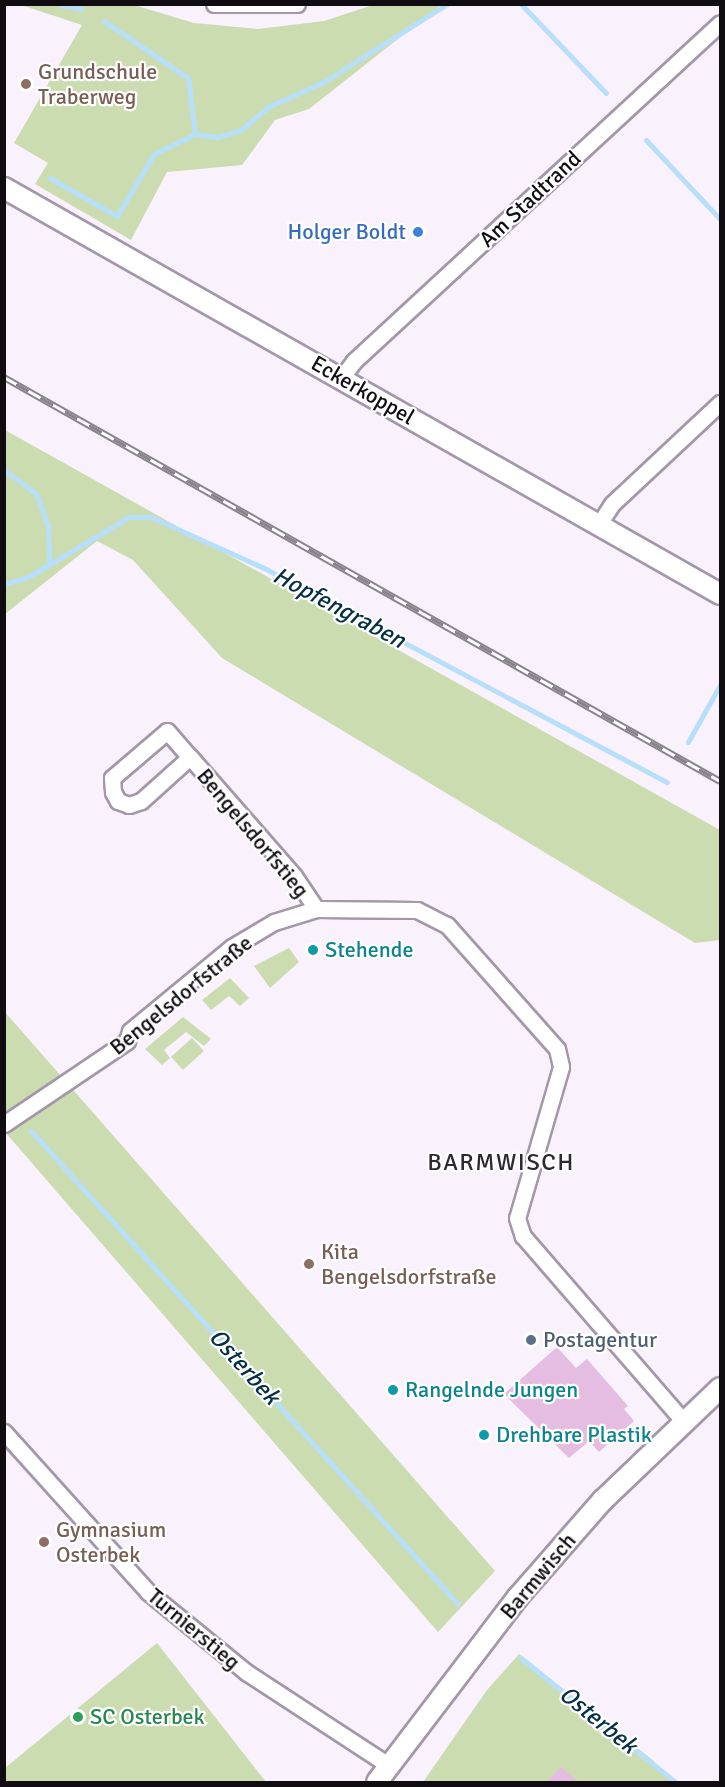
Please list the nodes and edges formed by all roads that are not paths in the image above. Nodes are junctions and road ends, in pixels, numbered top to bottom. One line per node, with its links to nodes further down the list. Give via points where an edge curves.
1 (214, 4): 2 (street)
2 (297, 4)
3 (720, 23): 5 (street, Am Stadtrand, via 354,361)
4 (4, 188): 5 (street, Eckerkoppel)
5 (342, 377): 7 (street, Eckerkoppel)
6 (720, 403): 7 (street, via 612,504)
7 (599, 524): 8 (street, Eckerkoppel)
8 (720, 594)
9 (190, 757): 9 (street, Bengelsdorfstieg, via 167,731 112,778 113,792 118,801 129,805 141,801); 10 (street, Bengelsdorfstieg, via 294,876)
10 (316, 909): 11 (street, Bengelsdorfstraße, via 274,922 232,947 130,1031 127,1041); 13 (street, Bengelsdorfstraße, via 417,910 447,926 557,1049 561,1067 517,1218 523,1236)
11 (4, 1124)
12 (720, 1388): 13 (street, Barmwisch)
13 (684, 1422): 15 (street, Barmwisch, via 603,1500 518,1597)
14 (4, 1432): 15 (street, Turnierstieg, via 148,1592 246,1672)
15 (388, 1765): 16 (street, Barmwisch)
16 (378, 1782)

